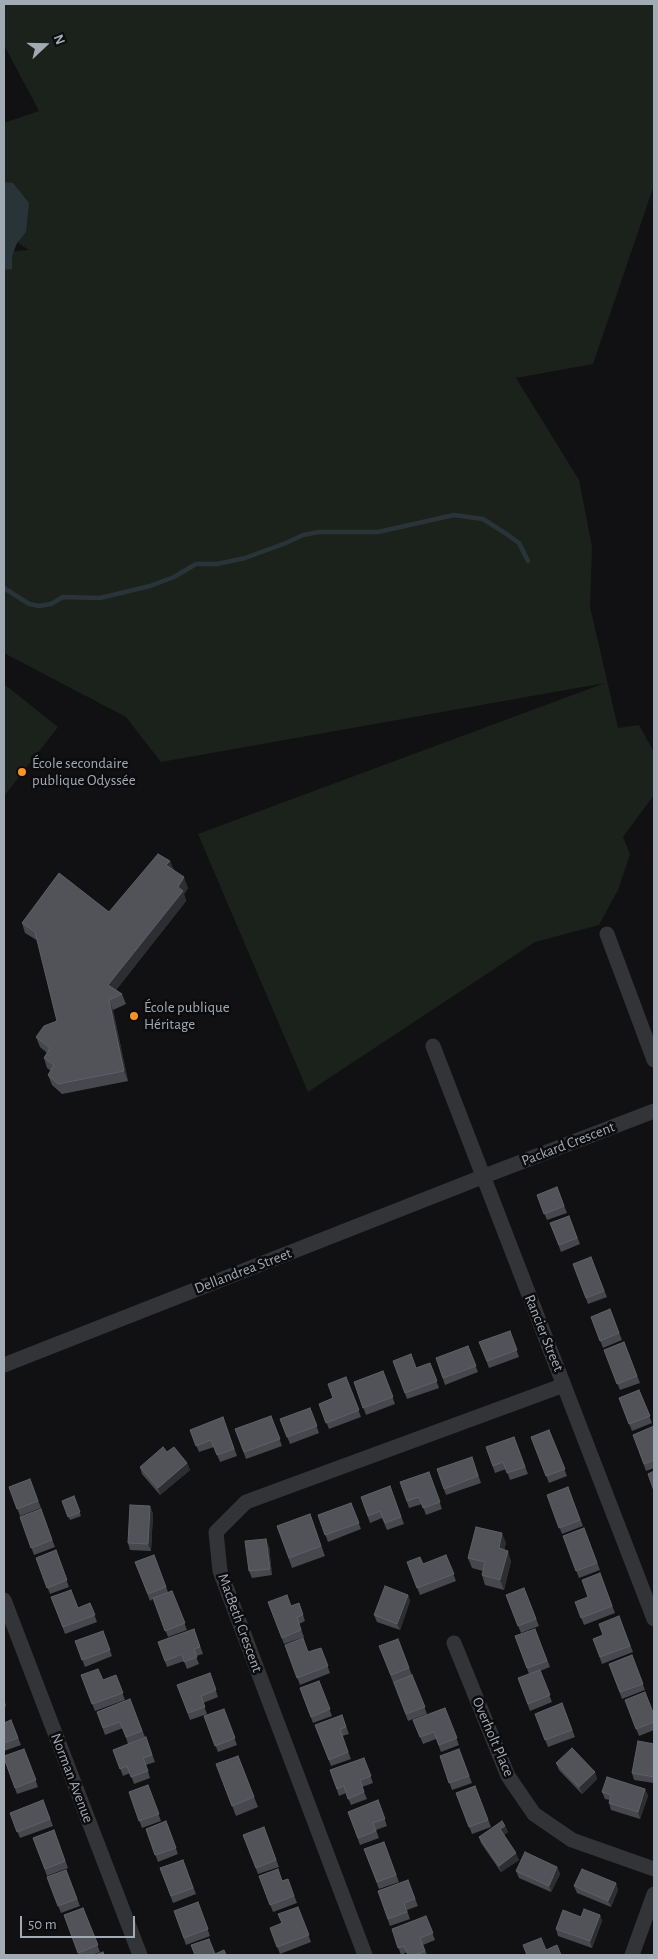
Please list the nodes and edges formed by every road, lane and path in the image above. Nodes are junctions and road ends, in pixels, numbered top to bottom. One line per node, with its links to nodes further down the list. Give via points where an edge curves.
1 (607, 934): 3 (street)
2 (433, 1046): 5 (street, Rancier Street)
3 (654, 1060)
4 (654, 1111): 5 (street, Packard Crescent)
5 (482, 1177): 6 (street, Dellandrea Street); 7 (street, Rancier Street)
6 (4, 1365)
7 (564, 1385): 9 (street, Rancier Street); 15 (street, MacBeth Crescent, via 246,1502 216,1532 220,1571)
8 (4, 1600): 10 (street, Norman Avenue)
9 (654, 1619)
10 (9, 1632): 14 (street, Norman Avenue)
11 (454, 1643): 12 (street, Overholt Place, via 508,1776 534,1814 572,1840)
12 (654, 1869)
13 (654, 1894): 16 (street)
14 (140, 1955)
15 (365, 1955)
16 (632, 1955)

